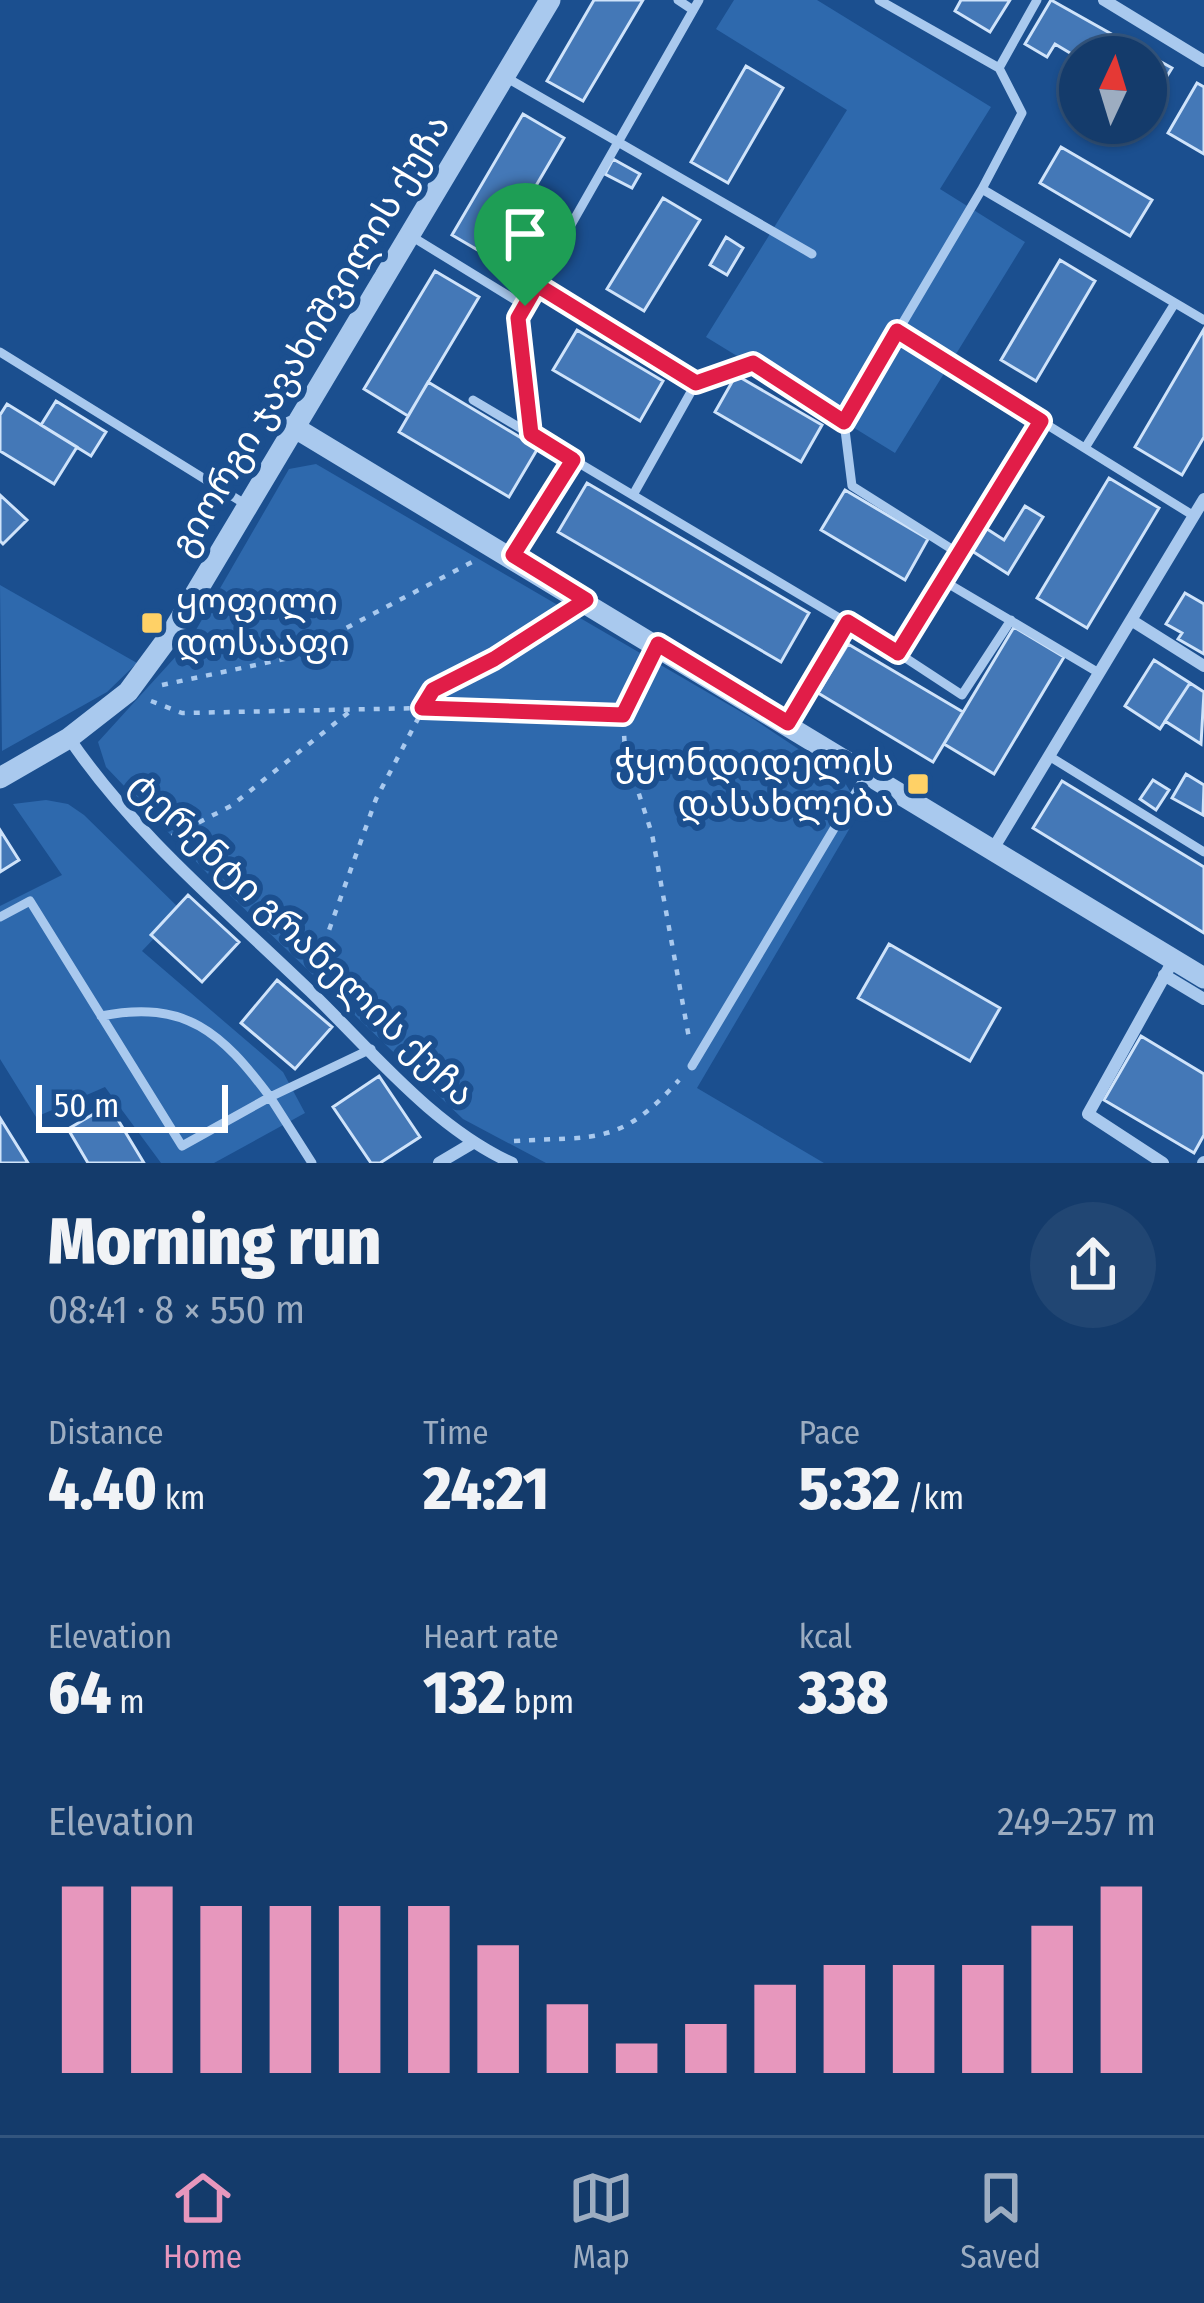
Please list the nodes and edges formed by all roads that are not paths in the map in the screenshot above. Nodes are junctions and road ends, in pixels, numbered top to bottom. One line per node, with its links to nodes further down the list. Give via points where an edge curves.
1 (550, 0): 9 (street, გიორგი ჯავახიშვილის ქუჩა)
2 (678, 0): 6 (lane)
3 (879, 0): 8 (lane)
4 (1037, 0): 8 (lane)
5 (1105, 0): 7 (street)
6 (696, 5): 10 (lane)
7 (1204, 61)
8 (999, 68): 11 (lane, via 1022,113)
9 (503, 75): 10 (lane); 12 (street, გიორგი ჯავახიშვილის ქუჩა)
10 (619, 141): 13 (lane); 14 (lane)
11 (982, 189): 15 (lane); 18 (lane)
12 (406, 233): 16 (lane); 24 (street, გიორგი ჯავახიშვილის ქუჩა)
13 (812, 254)
14 (537, 285): 16 (lane); 20 (lane)
15 (1175, 303): 17 (lane); 26 (lane)
16 (525, 306): 25 (lane, via 518,318)
17 (1204, 320)
18 (897, 331): 22 (lane); 23 (lane)
19 (0, 352): 30 (lane)
20 (696, 383): 23 (lane, via 753,363); 28 (lane)
21 (473, 400): 25 (lane)
22 (1041, 421): 26 (lane); 33 (lane)
23 (844, 422): 33 (lane, via 852,486)
24 (292, 426): 30 (street, გიორგი ჯავახიშვილის ქუჩა); 32 (street)
25 (531, 434): 27 (lane)
26 (1085, 448): 31 (lane)
27 (573, 460): 28 (lane); 32 (lane)
28 (633, 495): 37 (lane)
29 (1204, 500): 31 (street)
30 (246, 505): 42 (street, გიორგი ჯავახიშვილის ქუჩა, via 128,692)
31 (1194, 516): 36 (street)
32 (506, 551): 41 (street)
33 (958, 554): 34 (lane)
34 (942, 580): 35 (lane); 38 (lane)
35 (1011, 620): 38 (lane, via 962,694); 40 (lane)
36 (1131, 620): 39 (street); 40 (street)
37 (848, 622): 38 (lane); 41 (lane)
38 (898, 653)
39 (1204, 666)
40 (1099, 673): 43 (street)
41 (788, 723): 44 (street)
42 (69, 738): 45 (street, გიორგი ჯავახიშვილის ქუჩა); 53 (street, ტერენტი გრანელის ქუჩა, via 108,795)
43 (1049, 756): 46 (street); 47 (lane)
44 (868, 772): 46 (street); 54 (lane)
45 (0, 778)
46 (993, 849): 49 (street)
47 (1204, 852)
48 (0, 917): 52 (lane, via 30,901)
49 (1169, 967): 50 (street); 51 (street); 60 (street, via 1088,1114)
50 (1204, 978)
51 (1204, 999)
52 (101, 1016): 55 (lane, via 165,1012 206,1027); 55 (lane, via 182,1147)
53 (370, 1049): 55 (lane); 56 (street, ტერენტი გრანელის ქუჩა)
54 (692, 1066)
55 (270, 1097): 57 (lane)
56 (471, 1144): 58 (street); 59 (street, ტერენტი გრანელის ქუჩა)
57 (313, 1163)
58 (439, 1163)
59 (512, 1163)
60 (1163, 1163)

